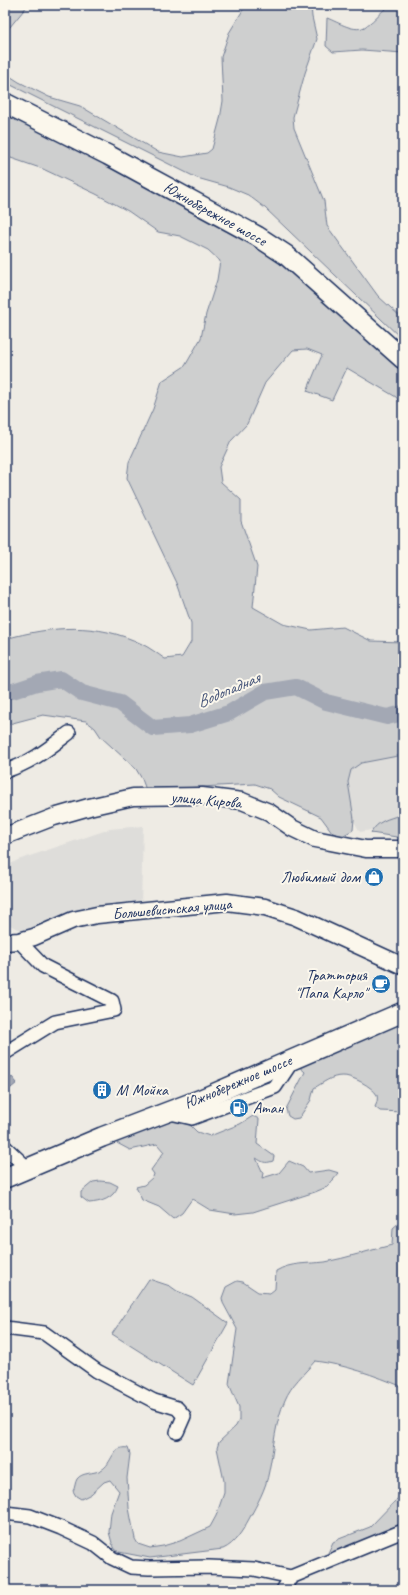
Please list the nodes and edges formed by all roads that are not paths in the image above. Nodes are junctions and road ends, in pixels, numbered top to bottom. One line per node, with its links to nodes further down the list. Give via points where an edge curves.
1 (5, 94): 3 (highway, Южнобережное шоссе, via 42,111 265,230 294,249)
2 (5, 103): 3 (highway, Южнобережное шоссе, via 108,155 257,236 286,255)
3 (359, 314): 4 (highway, Южнобережное шоссе); 5 (highway, Южнобережное шоссе)
4 (403, 348)
5 (403, 359)
6 (69, 733): 7 (street, via 22,766)
7 (5, 771)
8 (5, 836): 9 (main road, улица Кирова, via 54,817 133,797 202,796 242,801 269,812 292,828 315,839 366,850)
9 (403, 849)
10 (12, 942): 11 (main road, Большевистская улица, via 34,937 73,920 97,915 227,902 265,907 296,917); 14 (street, via 43,966 112,1001 114,1010 55,1022)
11 (403, 966)
12 (403, 1006): 16 (highway, Южнобережное шоссе, via 194,1095)
13 (403, 1012): 18 (highway, Южнобережное шоссе)
14 (5, 1053)
15 (5, 1147): 16 (street)
16 (22, 1164): 17 (highway, Южнобережное шоссе)
17 (5, 1171)
18 (5, 1178)
19 (5, 1328): 20 (street, via 44,1333 97,1371 154,1401 177,1408 184,1416)
20 (177, 1432)
21 (5, 1513): 23 (street, via 30,1516 60,1528 93,1543 112,1558 131,1567 254,1569)
22 (403, 1531): 23 (street)
23 (291, 1577): 24 (street)
24 (283, 1590)

